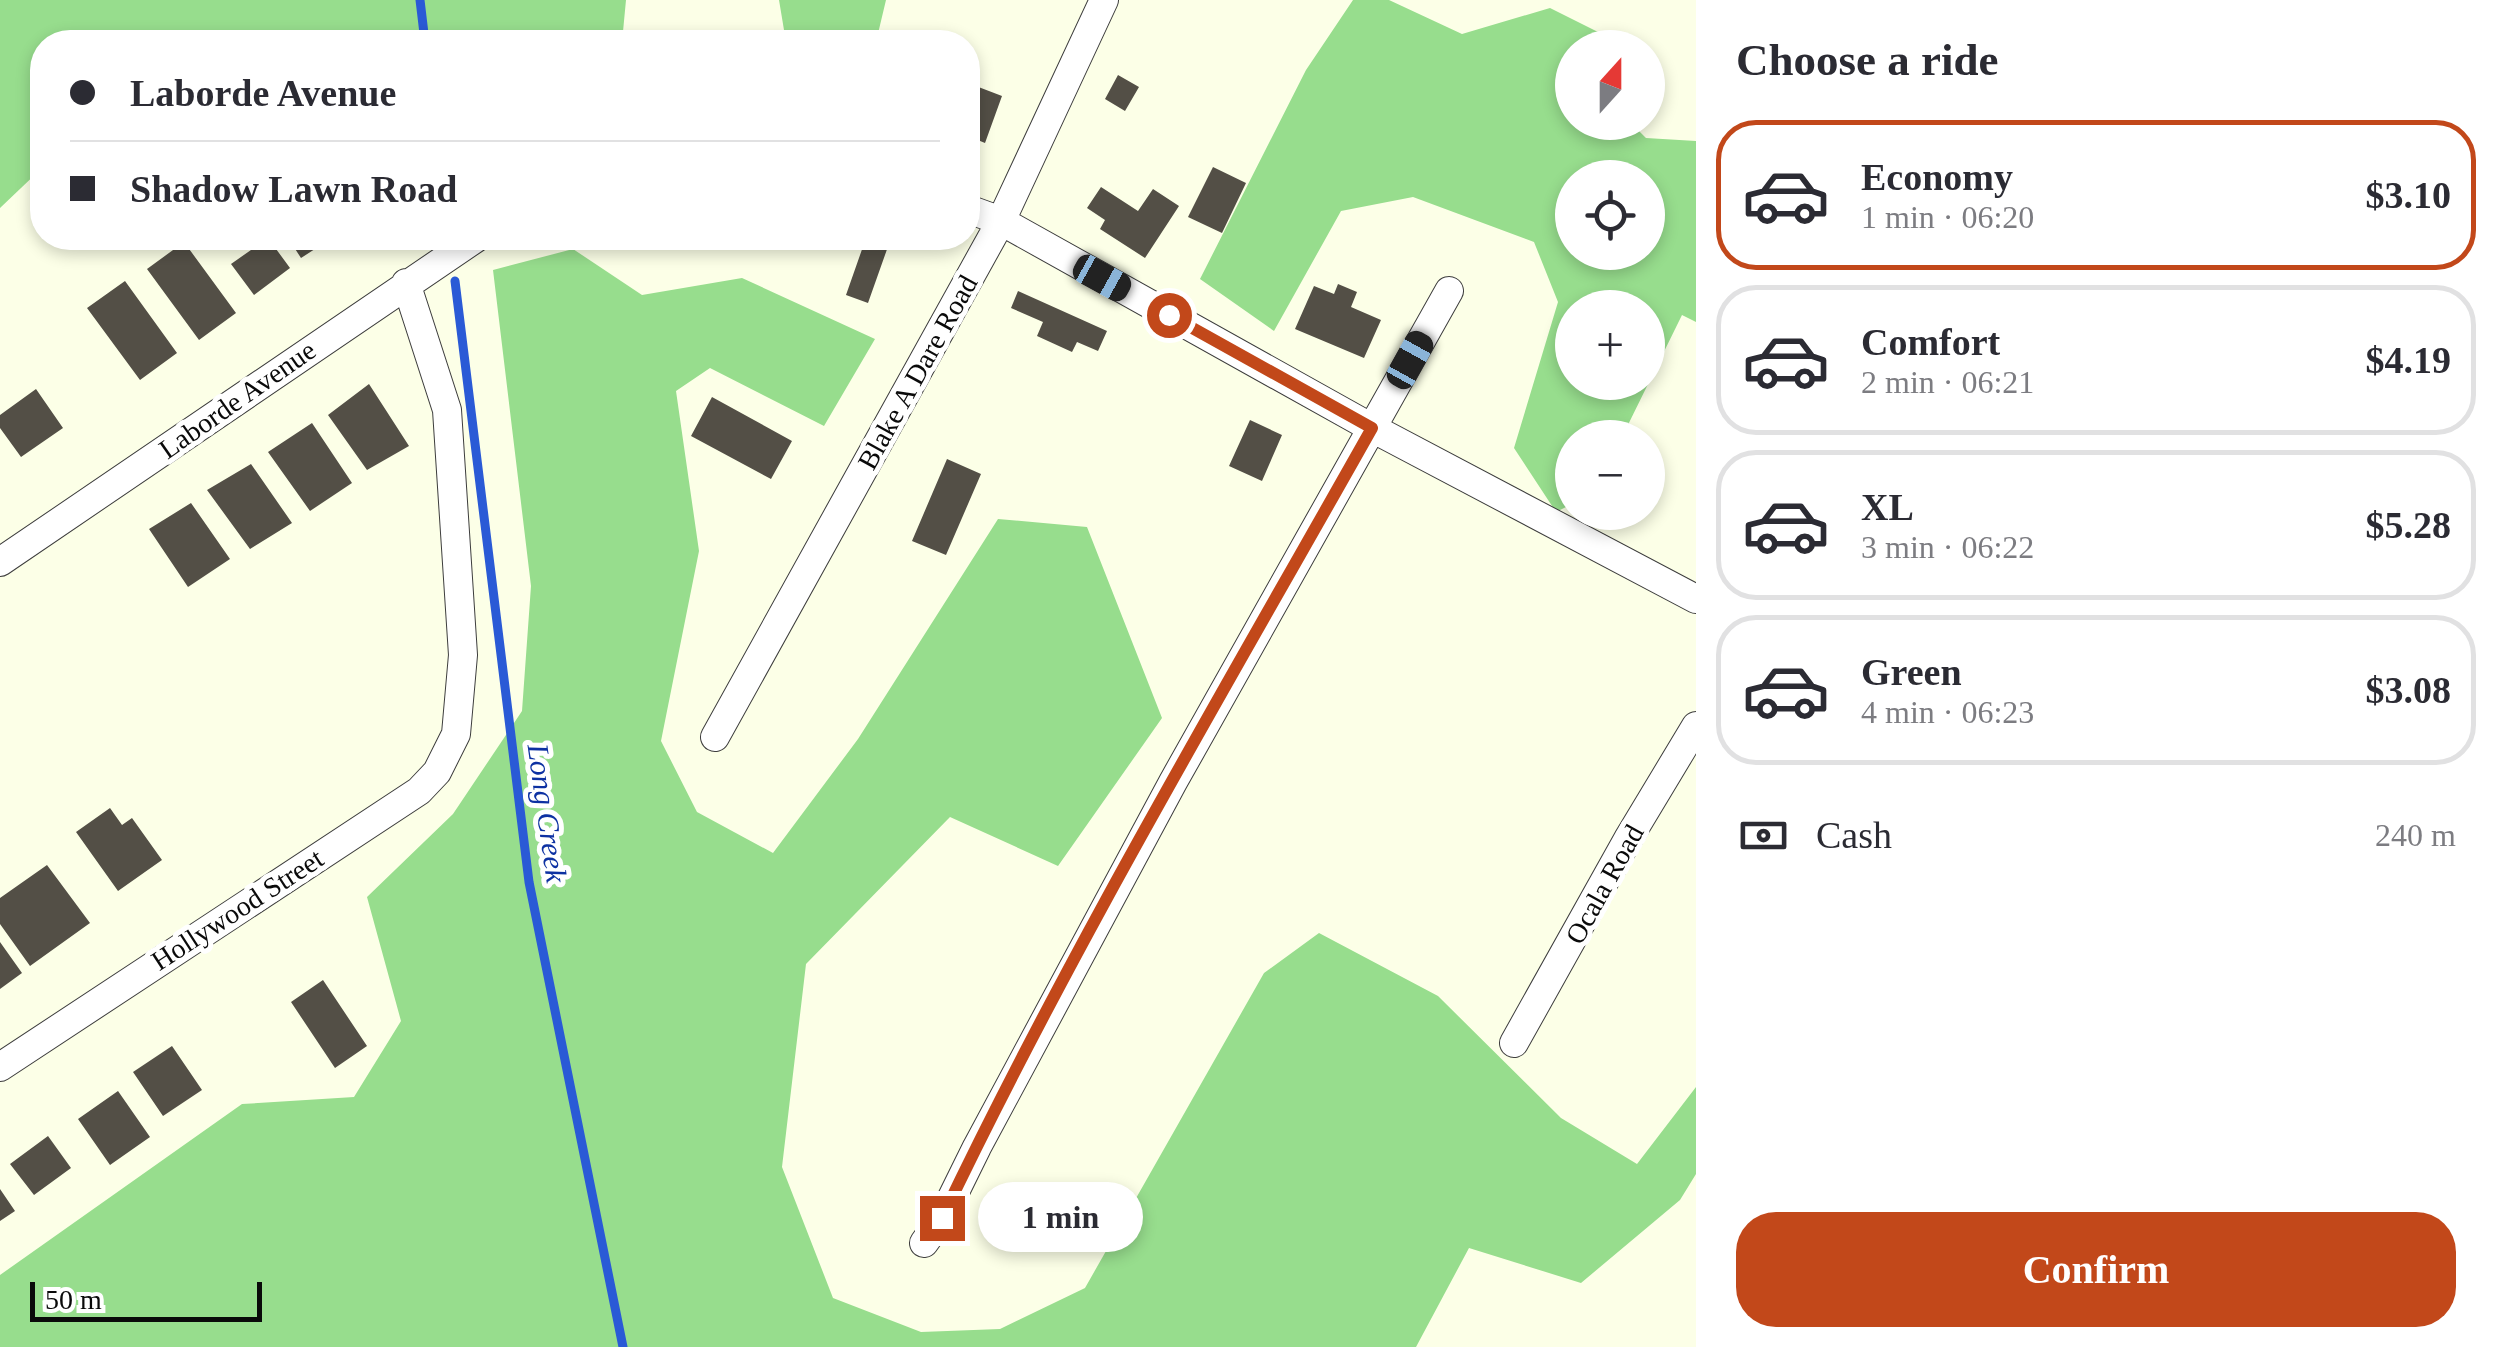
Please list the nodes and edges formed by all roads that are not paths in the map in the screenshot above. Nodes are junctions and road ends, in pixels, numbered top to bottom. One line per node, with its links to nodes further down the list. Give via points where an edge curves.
1 (1104, 0): 3 (street, Blake A Dare Road)
2 (980, 213): 3 (street)
3 (1000, 221): 7 (street); 11 (street, Blake A Dare Road)
4 (457, 250): 5 (street, Laborde Avenue)
5 (406, 282): 8 (street, Laborde Avenue); 13 (street, Hollywood Street, via 447,410 463,655 456,734 437,772)
6 (1449, 291): 7 (street)
7 (1372, 428): 9 (street); 14 (street)
8 (0, 562)
9 (1696, 599)
10 (1696, 726): 12 (street, Ocala Road)
11 (715, 737)
12 (1514, 1044)
13 (0, 1067)
14 (924, 1244)

